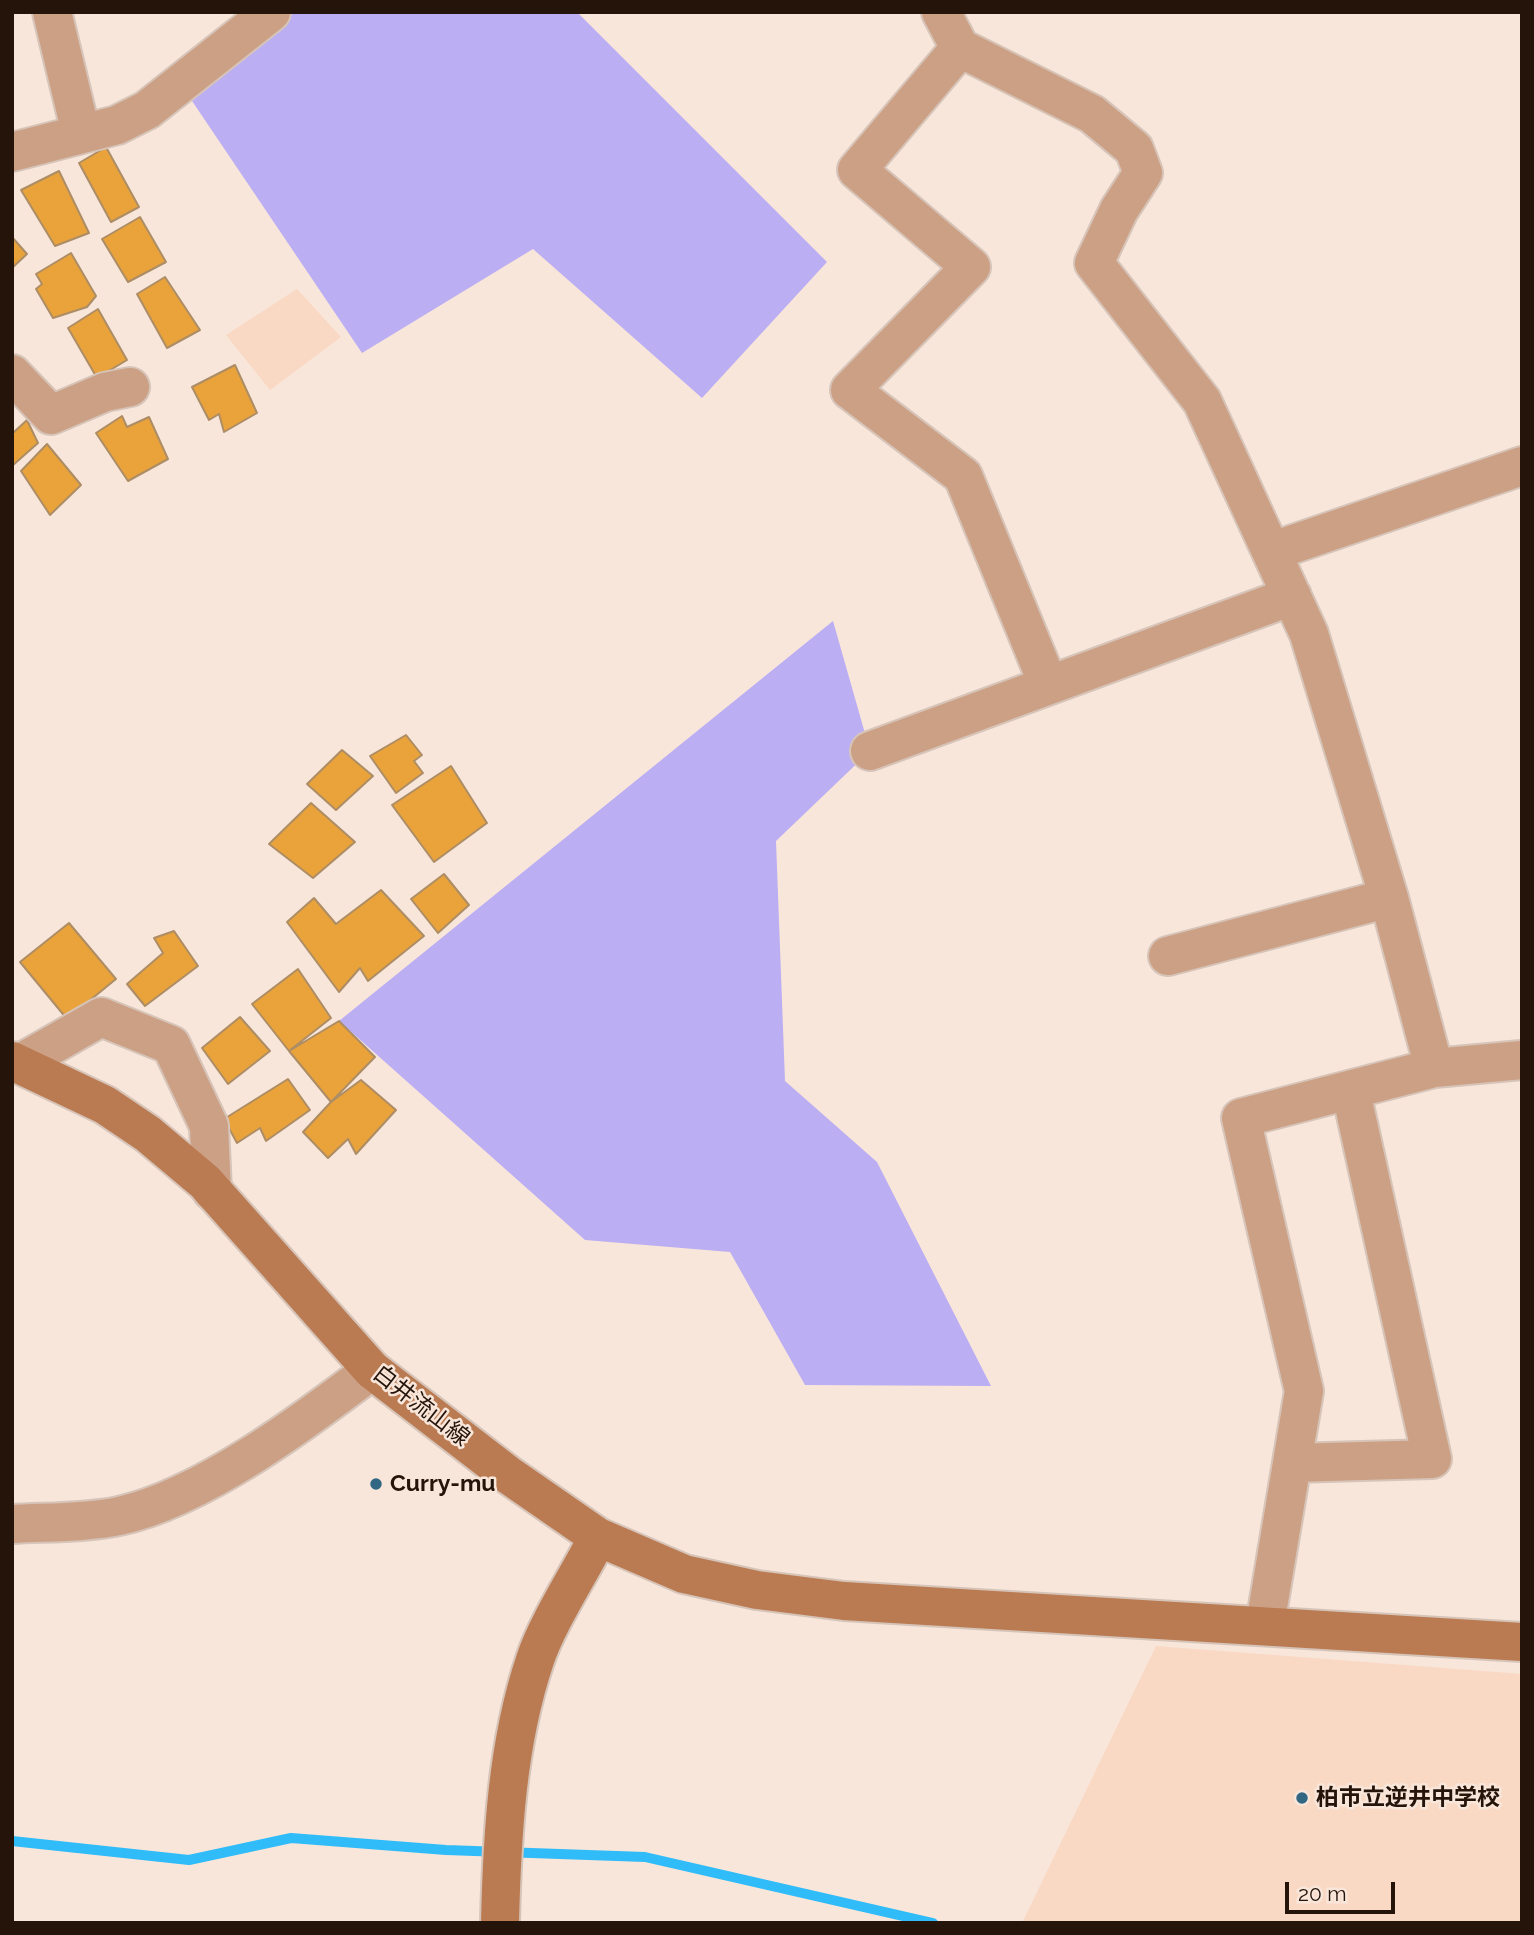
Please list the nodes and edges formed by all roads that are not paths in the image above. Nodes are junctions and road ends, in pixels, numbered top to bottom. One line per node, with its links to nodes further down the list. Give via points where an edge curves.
1 (52, 12): 5 (street)
2 (941, 12): 4 (street)
3 (268, 13): 5 (street, via 147,110 117,125)
4 (960, 48): 10 (street, via 1092,114 1134,149 1143,173 1094,263 1202,401); 12 (street, via 858,170 971,267 850,390 963,476)
5 (81, 133): 6 (street)
6 (12, 152)
7 (12, 374): 8 (street, via 51,415 105,392)
8 (130, 387)
9 (1522, 466): 10 (street)
10 (1273, 551): 11 (street)
11 (1292, 596): 12 (street); 14 (street, via 1309,634)
12 (1048, 684): 13 (street)
13 (870, 751)
14 (1389, 898): 15 (street); 18 (street)
15 (1168, 956)
16 (1522, 1060): 18 (street)
17 (16, 1063): 20 (main road, 白井流山線, via 105,1105 148,1134); 20 (street, via 101,1017 171,1045 209,1126)
18 (1434, 1068): 19 (street)
19 (1350, 1092): 22 (street, via 1241,1118 1304,1391); 22 (street, via 1432,1459)
20 (212, 1191): 21 (main road, 白井流山線)
21 (372, 1370): 23 (street, via 304,1422 187,1491 119,1516); 24 (main road, 白井流山線)
22 (1292, 1462): 25 (street)
23 (12, 1524)
24 (598, 1537): 25 (main road, 白井流山線, via 684,1574 757,1590 844,1601); 27 (main road, via 535,1658 515,1739)
25 (1265, 1625): 26 (main road, 白井流山線)
26 (1522, 1642)
27 (500, 1923)

